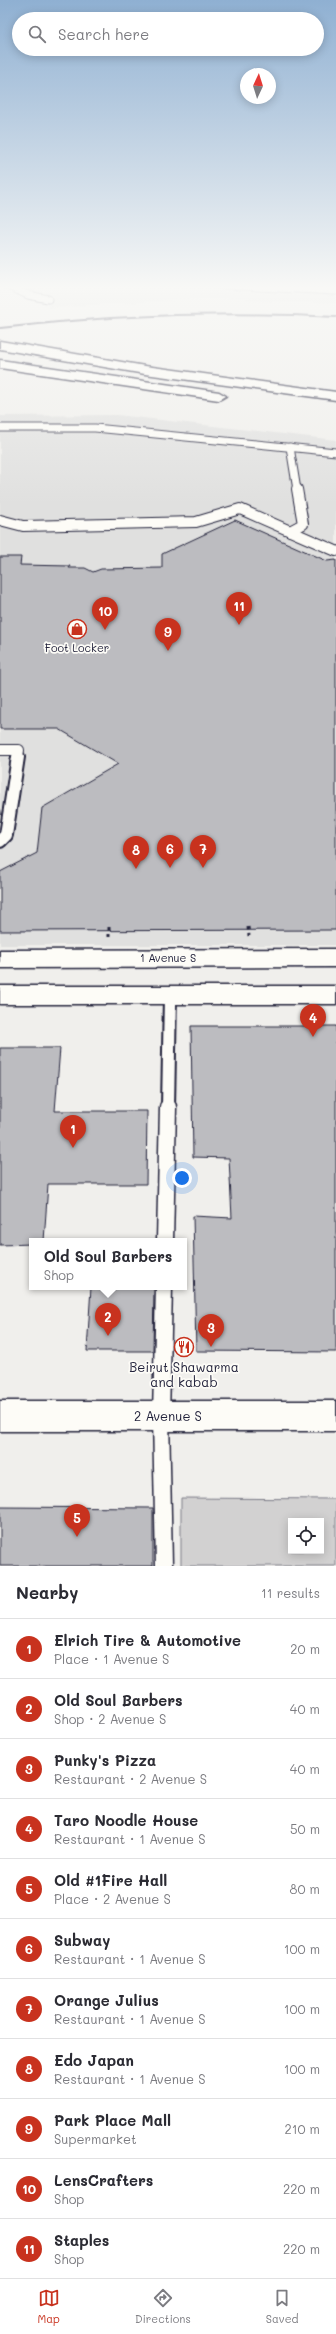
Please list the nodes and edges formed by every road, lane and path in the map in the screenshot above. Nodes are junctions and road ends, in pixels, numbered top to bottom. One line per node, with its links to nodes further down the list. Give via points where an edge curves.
1 (65, 358): 5 (main road)
2 (96, 358): 5 (main road)
3 (0, 360): 9 (main road)
4 (0, 364): 7 (main road, via 165,390)
5 (218, 381): 6 (main road)
6 (336, 396)
7 (234, 397)
8 (264, 401): 9 (main road)
9 (318, 406): 10 (main road)
10 (336, 409)
11 (0, 428): 12 (lane, via 95,428)
12 (290, 447): 13 (lane); 15 (lane, via 303,524)
13 (336, 452)
14 (0, 520): 15 (lane, via 23,526 196,522 240,509)
15 (290, 531): 16 (lane)
16 (336, 551)
17 (0, 750): 18 (lane, via 19,750 6,835)
18 (0, 841)
19 (109, 927): 21 (path)
20 (248, 927): 22 (path)
21 (108, 941)
22 (249, 941)
23 (336, 958): 24 (main road, 1 Avenue S)
24 (0, 959)
25 (0, 995): 26 (main road)
26 (170, 995): 27 (main road); 28 (lane)
27 (336, 995)
28 (165, 1238)
29 (164, 1290): 31 (lane)
30 (0, 1416): 31 (main road, 2 Avenue S)
31 (161, 1416): 32 (main road, 2 Avenue S); 33 (lane)
32 (336, 1416)
33 (164, 1566)

